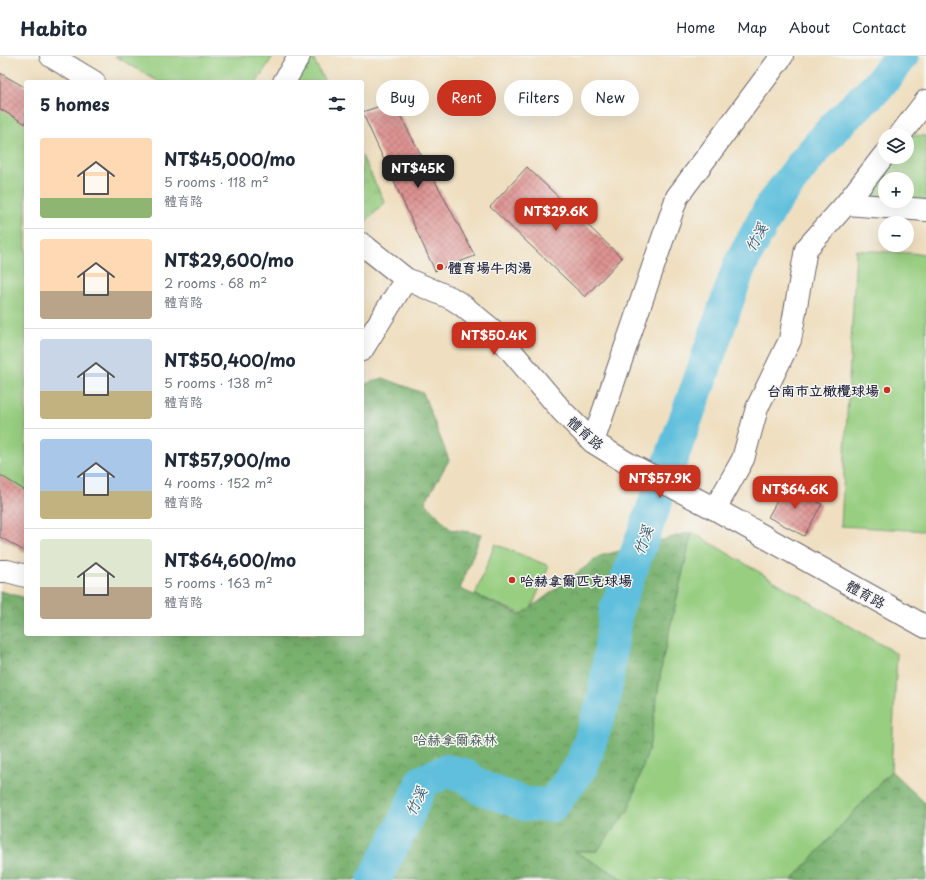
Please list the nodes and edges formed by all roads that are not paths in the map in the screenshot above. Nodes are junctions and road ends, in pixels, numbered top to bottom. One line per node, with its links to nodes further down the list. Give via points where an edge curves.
1 (51, 56): 4 (street)
2 (299, 56): 5 (street)
3 (782, 56): 14 (street, via 677,197)
4 (91, 80)
5 (285, 80)
6 (926, 101): 7 (street)
7 (905, 128)
8 (878, 163): 9 (street)
9 (846, 204): 10 (street); 15 (street, via 806,249 790,340 757,408 743,458)
10 (926, 210)
11 (364, 246): 12 (street, 體育路)
12 (406, 279): 13 (street); 14 (street, 體育路, via 462,304 496,333 562,412)
13 (364, 347)
14 (593, 442): 15 (street, 體育路)
15 (711, 507): 18 (street, 體育路)
16 (0, 571): 17 (street)
17 (24, 575)
18 (926, 627)

